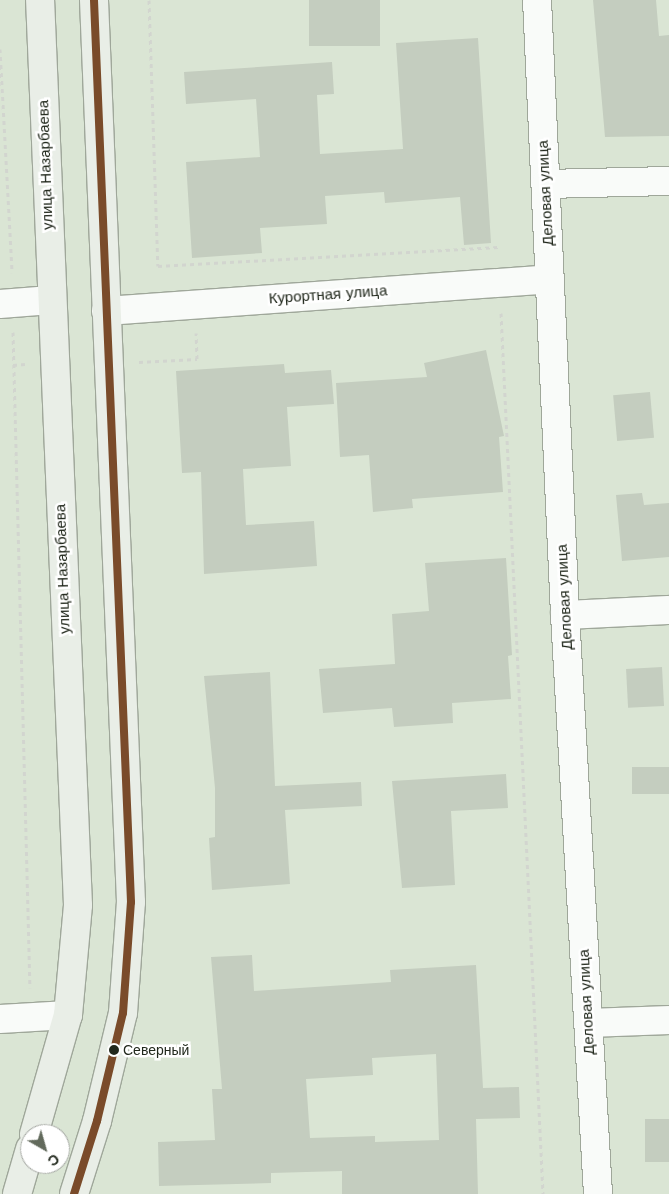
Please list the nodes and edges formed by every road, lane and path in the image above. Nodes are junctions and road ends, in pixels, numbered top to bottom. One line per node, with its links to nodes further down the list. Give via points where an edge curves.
1 (40, 0): 10 (main road, улица Назарбаева)
2 (94, 0): 12 (main road)
3 (149, 0): 8 (path, via 158,266)
4 (537, 0): 7 (street, Деловая улица)
5 (0, 49): 11 (path)
6 (669, 181): 7 (street)
7 (546, 184): 9 (street, Деловая улица)
8 (498, 247)
9 (550, 279): 12 (street, Курортная улица); 15 (street, Деловая улица)
10 (51, 300): 11 (street); 16 (main road, улица Назарбаева, via 78,905)
11 (6, 303): 17 (path)
12 (106, 311): 24 (main road, via 131,902 123,1013 97,1121)
13 (501, 312): 25 (path)
14 (669, 610): 15 (street)
15 (565, 615): 20 (street, Деловая улица)
16 (68, 1015): 17 (street); 21 (main road, улица Назарбаева)
17 (30, 1018): 18 (street)
18 (0, 1019)
19 (669, 1020): 20 (street)
20 (589, 1023): 26 (street, Деловая улица)
21 (37, 1124)
22 (23, 1174): 23 (main road)
23 (17, 1194)
24 (74, 1194)
25 (543, 1194)
26 (598, 1194)

